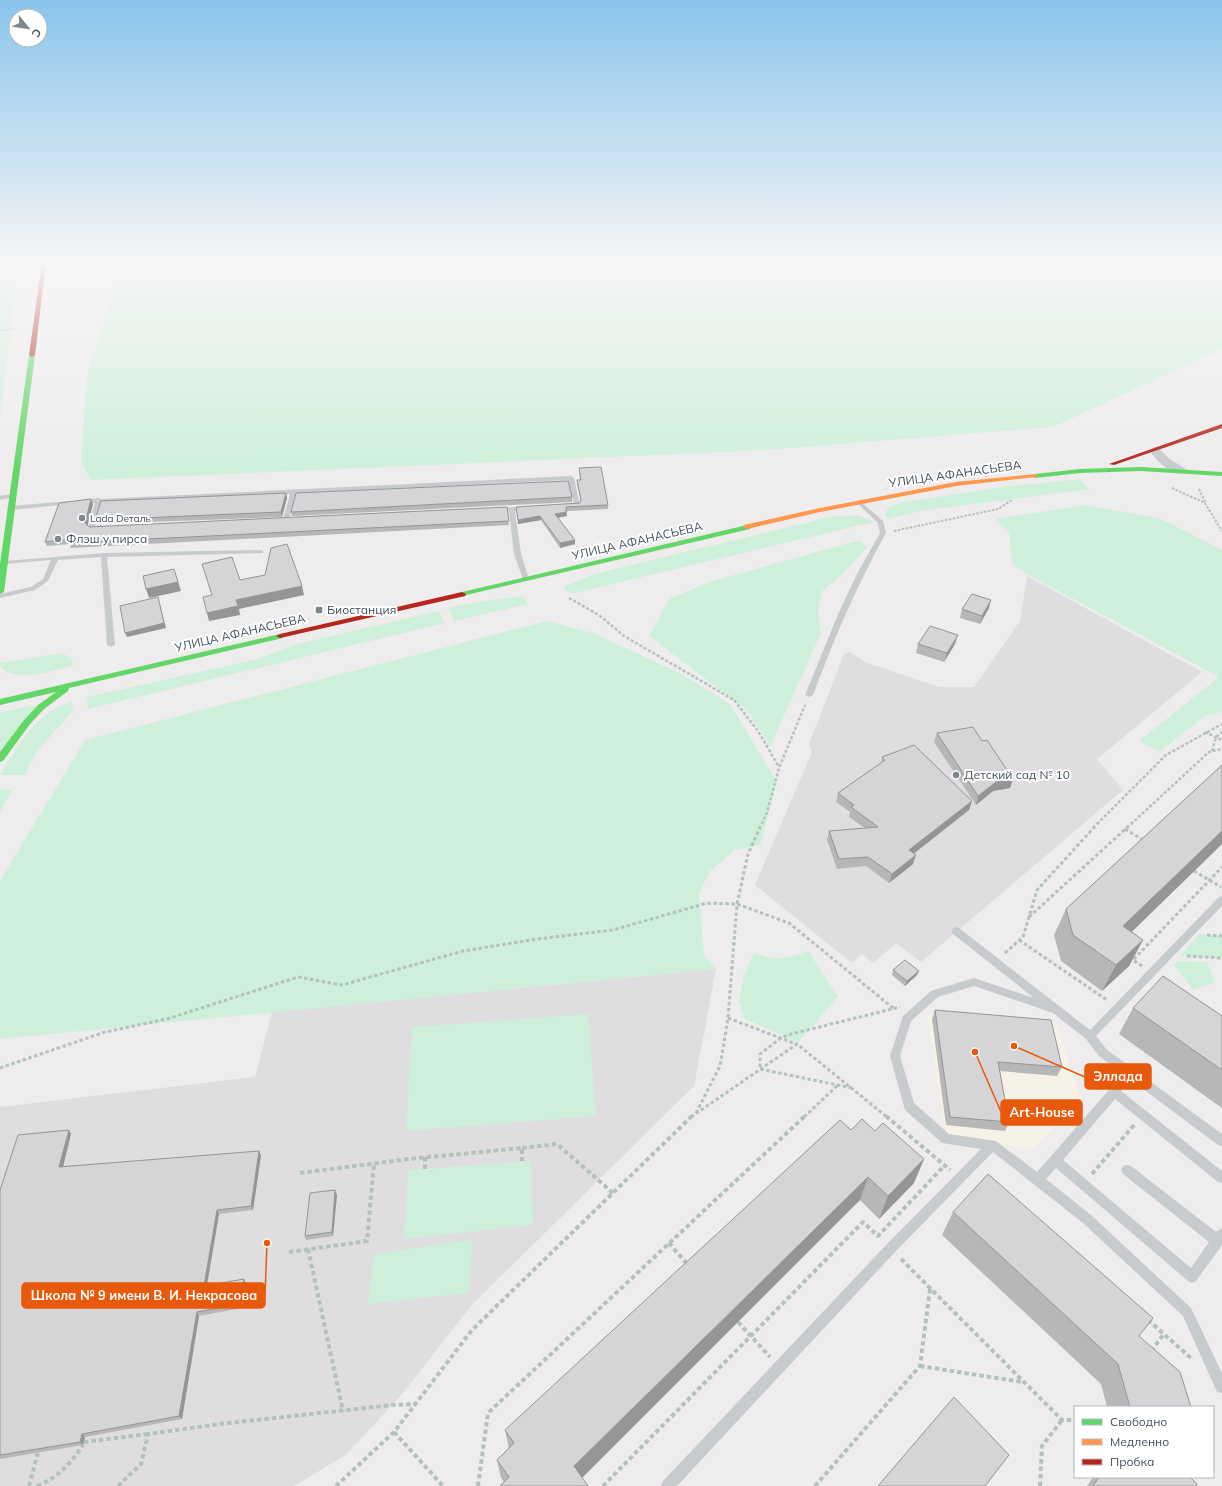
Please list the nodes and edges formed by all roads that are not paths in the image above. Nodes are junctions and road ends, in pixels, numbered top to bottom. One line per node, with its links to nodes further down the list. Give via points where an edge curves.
1 (35, 331): 9 (main road)
2 (1222, 426): 3 (main road)
3 (1154, 449): 4 (main road); 5 (street, via 1166,462)
4 (1100, 469): 5 (main road, УЛИЦА АФАНАСЬЕВА); 12 (main road, УЛИЦА АФАНАСЬЕВА, via 956,484)
5 (1180, 470): 6 (main road, УЛИЦА АФАНАСЬЕВА)
6 (1219, 474): 7 (main road)
7 (1222, 484)
8 (293, 492): 11 (lane); 13 (lane, via 571,478 577,505); 19 (lane)
9 (13, 496): 10 (lane); 14 (main road)
10 (0, 498)
11 (99, 500): 14 (lane); 21 (lane, via 91,528)
12 (859, 502): 26 (main road, УЛИЦА АФАНАСЬЕВА); 32 (lane, via 881,522 883,533 830,636)
13 (562, 506)
14 (11, 508): 24 (main road)
15 (534, 508): 16 (lane)
16 (512, 509): 17 (lane); 26 (lane, via 519,565)
17 (489, 510)
18 (279, 520): 19 (lane)
19 (286, 520): 20 (lane)
20 (294, 520)
21 (106, 527)
22 (260, 552): 23 (lane)
23 (104, 556): 25 (lane); 30 (lane)
24 (4, 558): 25 (lane); 27 (main road)
25 (55, 558): 29 (lane, via 46,580 33,588)
26 (526, 579): 31 (main road, УЛИЦА АФАНАСЬЕВА)
27 (1, 582): 28 (main road)
28 (0, 592)
29 (0, 596)
30 (111, 645)
31 (70, 684): 33 (main road, УЛИЦА АФАНАСЬЕВА); 34 (main road, via 27,722)
32 (809, 694)
33 (0, 702)
34 (0, 759)
35 (1222, 900): 37 (lane, via 1169,955)
36 (956, 931): 39 (lane)
37 (1143, 975): 38 (lane); 40 (lane, via 1114,1012)
38 (1158, 984)
39 (1054, 1009): 40 (lane); 44 (lane, via 974,982 935,994 907,1019 895,1056 909,1106 946,1139)
40 (1090, 1036): 41 (lane, via 1103,1053)
41 (1130, 1072): 42 (lane); 43 (lane)
42 (1114, 1092): 45 (lane); 47 (lane)
43 (1222, 1141)
44 (992, 1145): 48 (lane); 51 (lane, via 891,1248)
45 (1055, 1160): 48 (lane); 49 (lane, via 1192,1277)
46 (1126, 1170): 49 (lane)
47 (1222, 1178)
48 (1038, 1180): 50 (lane, via 1087,1219 1187,1312)
49 (1220, 1238)
50 (1222, 1387)
51 (668, 1486)

